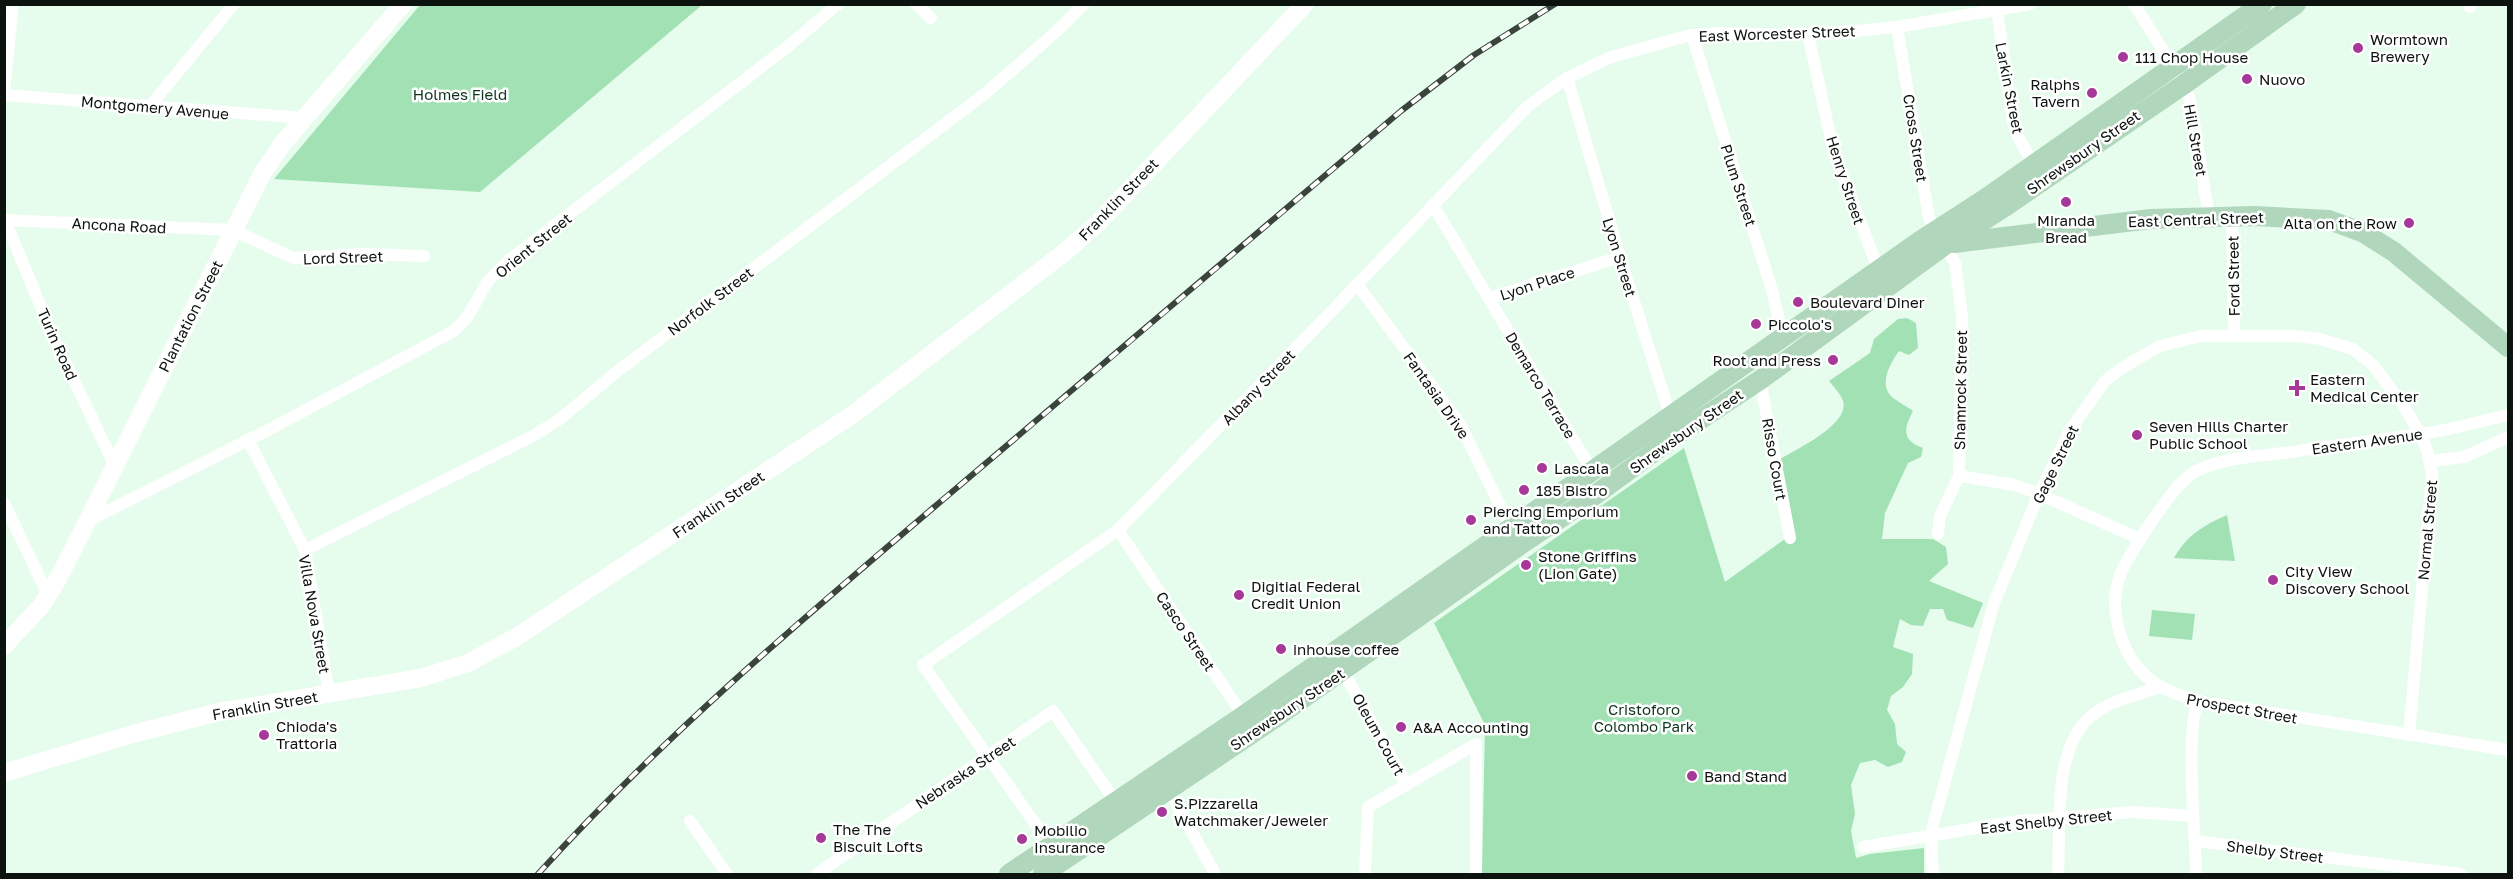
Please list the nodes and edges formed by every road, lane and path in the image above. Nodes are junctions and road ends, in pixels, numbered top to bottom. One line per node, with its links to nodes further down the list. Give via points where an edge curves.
1 (13, 4): 20 (street)
2 (403, 4): 22 (main road, Plantation Street)
3 (838, 4): 47 (street, Orient Street, via 508,261 488,281 466,319 454,331)
4 (916, 4): 13 (street)
5 (1084, 4): 60 (street, Norfolk Street, via 986,93 621,368 560,419)
6 (1305, 4): 66 (main road, Franklin Street, via 1090,231 852,415 488,653 421,678)
7 (2030, 4): 12 (street, East Worcester Street)
8 (2134, 4): 17 (street, Hill Street)
9 (2262, 4): 17 (main road, Shrewsbury Street)
10 (2296, 4): 19 (main road, Shrewsbury Street)
11 (231, 5): 21 (street)
12 (1997, 9): 14 (street, East Worcester Street); 23 (street, Larkin Street, via 2013,123)
13 (931, 18)
14 (1897, 27): 15 (street, East Worcester Street); 31 (street, Cross Street, via 1927,210)
15 (1808, 34): 16 (street, East Worcester Street); 35 (street, Henry Street, via 1834,153)
16 (1692, 35): 18 (street, East Worcester Street, via 1611,57); 39 (street, Plum Street, via 1772,290)
17 (2173, 66): 19 (street, Hill Street); 23 (main road, Shrewsbury Street)
18 (1567, 78): 24 (street, Albany Street, via 1528,106); 34 (street, Lyon Street)
19 (2183, 85): 25 (main road, Shrewsbury Street); 27 (street, Hill Street, via 2190,99)
20 (4, 93): 21 (street, Montgomery Avenue)
21 (150, 106): 22 (street, Montgomery Avenue)
22 (305, 118): 29 (main road, Plantation Street, via 266,168)
23 (2033, 163): 31 (main road, Shrewsbury Street)
24 (1433, 205): 36 (street, Albany Street); 37 (street, Lyon Place)
25 (2006, 206): 30 (main road); 31 (main road, Shrewsbury Street)
26 (2232, 216): 27 (main road, East Central Street); 38 (street, Ford Street); 40 (main road, East Central Street, via 2313,218 2357,230 2394,252)
27 (2209, 217): 30 (main road, East Central Street, via 2151,219)
28 (5, 220): 29 (street, Ancona Road); 49 (street, Turin Road, via 56,344)
29 (233, 230): 33 (street, Lord Street, via 293,258); 49 (main road, Plantation Street)
30 (2012, 235): 31 (main road, East Central Street)
31 (1940, 238): 32 (main road, East Central Street); 35 (main road, Shrewsbury Street); 51 (street, Shamrock Street, via 1955,263 1962,316)
32 (1915, 244): 35 (main road, Shrewsbury Street)
33 (424, 256)
34 (1620, 257): 37 (street, Lyon Place); 43 (street, Lyon Street)
35 (1883, 279): 39 (main road, Shrewsbury Street); 41 (main road, Shrewsbury Street)
36 (1357, 284): 55 (street, Albany Street); 57 (street, Fantasia Drive, via 1460,424)
37 (1490, 298): 50 (street, Demarco Terrace)
38 (2234, 336): 44 (street, Gage Street, via 2307,337 2353,350 2373,365); 52 (street, Gage Street, via 2201,336 2168,344 2137,358 2105,381 2074,421)
39 (1783, 337): 43 (main road, Shrewsbury Street)
40 (2508, 347)
41 (1760, 380): 45 (main road, Shrewsbury Street); 58 (street, Risso Court)
42 (2508, 415): 44 (street, Eastern Avenue)
43 (1670, 416): 45 (street, Lyon Street); 50 (main road, Shrewsbury Street)
44 (2420, 434): 48 (street, Normal Street); 59 (street, Eastern Avenue, via 2205,467 2182,481)
45 (1677, 435): 57 (main road, Shrewsbury Street, via 1595,495)
46 (2508, 437): 48 (street, Eastern Avenue, via 2464,457)
47 (248, 440): 54 (street, Orient Street); 60 (street, Villa Nova Street)
48 (2431, 461): 69 (street, Normal Street)
49 (115, 466): 54 (main road, Plantation Street)
50 (1592, 471): 57 (main road, Shrewsbury Street)
51 (1959, 476): 52 (street, via 2015,485); 56 (street, Shamrock Street, via 1940,516)
52 (2039, 494): 59 (street); 79 (street, Gage Street, via 1994,603)
53 (4, 503): 61 (street)
54 (87, 522): 61 (main road, Plantation Street)
55 (1118, 530): 68 (street, Casco Street); 71 (street, Albany Street, via 923,665)
56 (1938, 534)
57 (1516, 537): 63 (main road, Shrewsbury Street); 64 (main road, Shrewsbury Street)
58 (1790, 538)
59 (2140, 539): 65 (street, Eastern Avenue, via 2121,574 2115,612 2132,661)
60 (305, 550): 66 (street, Villa Nova Street)
61 (48, 595): 62 (main road, Plantation Street)
62 (4, 646)
63 (1332, 653): 64 (street, Oleum Court); 68 (main road, Shrewsbury Street)
64 (1343, 670): 68 (main road, Shrewsbury Street); 73 (street, Oleum Court)
65 (2160, 687): 67 (street, Prospect Street); 77 (street, via 2105,707 2079,730 2063,770)
66 (329, 693): 72 (main road, Franklin Street, via 219,712)
67 (2199, 701): 69 (street, Prospect Street); 76 (street, via 2193,710)
68 (1249, 724): 74 (main road, Shrewsbury Street); 75 (main road, Shrewsbury Street)
69 (2409, 735): 70 (street, Prospect Street)
70 (2508, 750)
71 (987, 756): 75 (street, Nebraska Street, via 1053,711); 82 (street); 85 (street, Nebraska Street)
72 (4, 773)
73 (1407, 785): 89 (street, via 1368,807); 90 (street, via 1476,744)
74 (1168, 790): 82 (main road, Shrewsbury Street); 88 (street)
75 (1115, 801): 82 (main road, Shrewsbury Street)
76 (2193, 816): 77 (street, East Shelby Street, via 2132,812); 80 (street)
77 (2059, 818): 79 (street, East Shelby Street, via 2018,821); 92 (street)
78 (690, 821): 84 (street)
79 (1931, 837): 81 (street, East Shelby Street); 91 (street, Gage Street)
80 (2196, 841): 83 (street, Shelby Street); 93 (street)
81 (1863, 847)
82 (1056, 854): 86 (main road, Shrewsbury Street); 87 (main road, Shrewsbury Street)
83 (2441, 873): 94 (street, Shelby Street)
84 (727, 874)
85 (817, 874)
86 (1009, 874)
87 (1043, 874)
88 (1215, 874)
89 (1365, 874)
90 (1476, 874)
91 (1933, 874)
92 (2058, 874)
93 (2196, 874)
94 (2461, 874)

